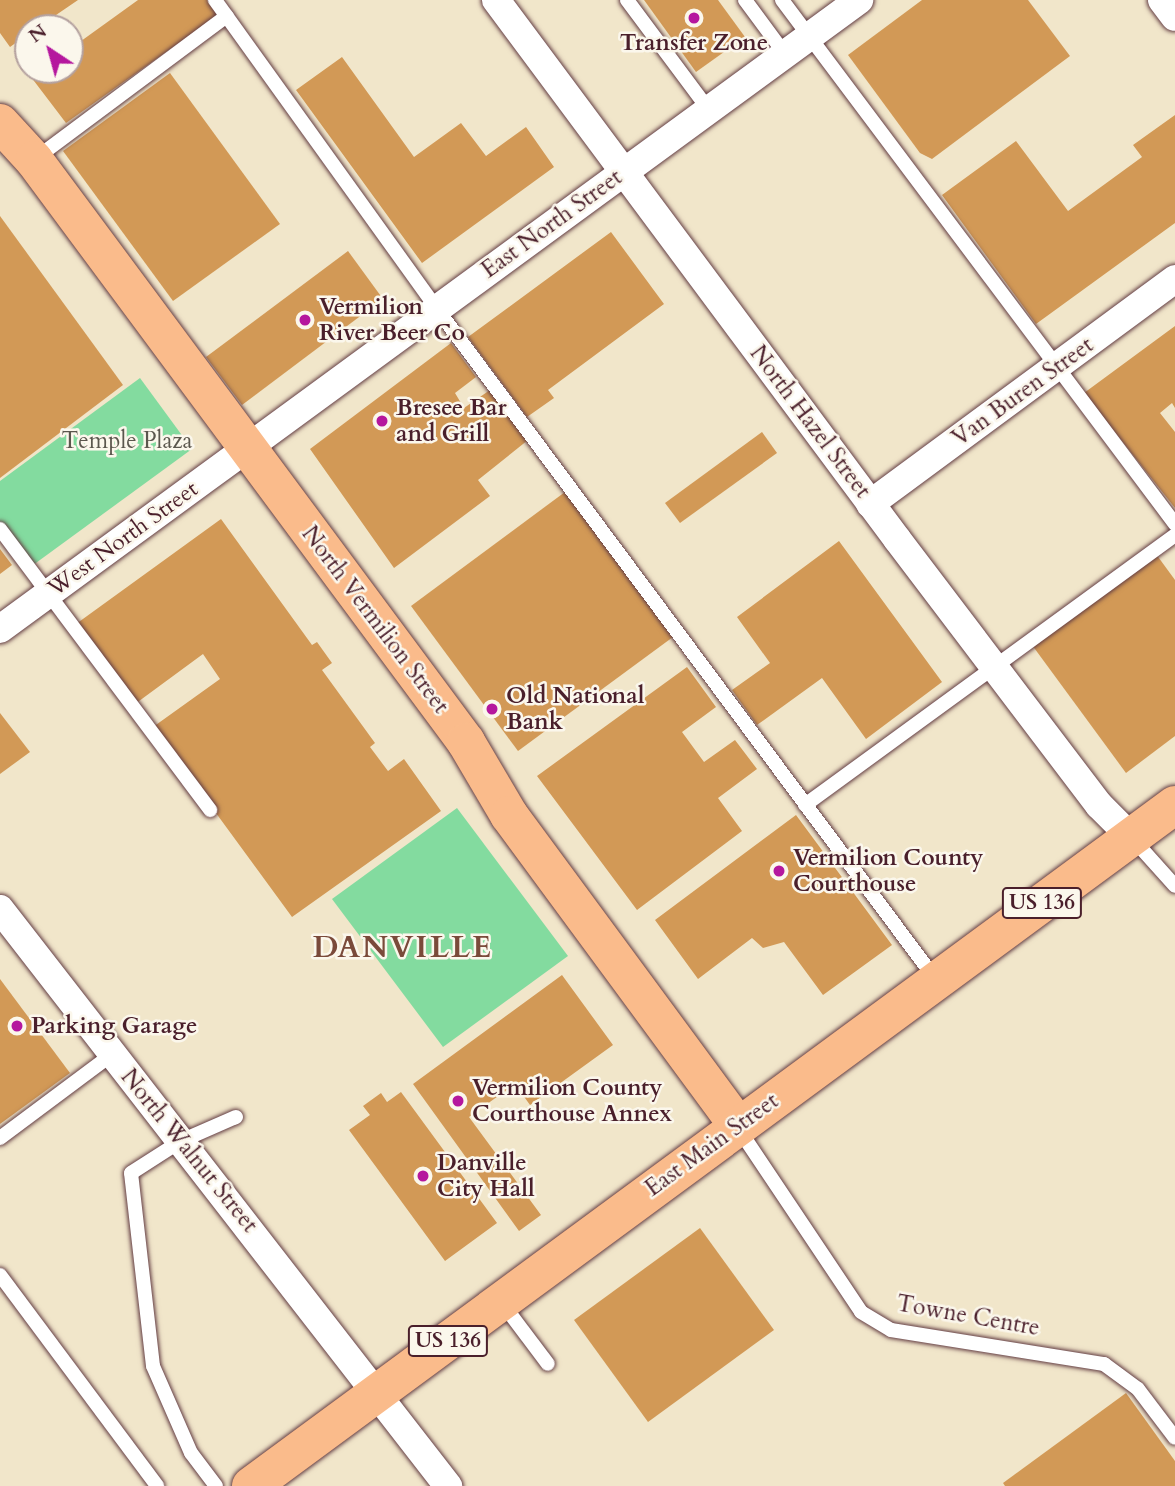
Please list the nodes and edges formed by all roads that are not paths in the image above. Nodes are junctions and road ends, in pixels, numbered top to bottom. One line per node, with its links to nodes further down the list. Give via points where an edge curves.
1 (215, 0): 8 (lane)
2 (496, 0): 15 (street, North Hazel Street)
3 (627, 0): 12 (lane)
4 (745, 0): 11 (lane)
5 (782, 0): 10 (lane)
6 (859, 0): 10 (street, East North Street)
7 (1162, 0): 9 (street)
8 (227, 16): 14 (lane); 17 (lane)
9 (1175, 17)
10 (808, 37): 11 (street, East North Street); 18 (lane)
11 (785, 54): 12 (street, East North Street)
12 (709, 110): 15 (street, East North Street)
13 (0, 123): 14 (main road, North Vermilion Street)
14 (34, 160): 19 (main road, North Vermilion Street)
15 (623, 172): 17 (street, East North Street); 20 (street, North Hazel Street)
16 (1175, 279): 18 (street, Van Buren Street)
17 (437, 309): 19 (street, East North Street); 27 (lane)
18 (1056, 367): 20 (street, Van Buren Street); 21 (lane)
19 (247, 450): 24 (street, West North Street); 36 (main road, North Vermilion Street, via 467,742 509,815)
20 (870, 504): 26 (street, North Hazel Street)
21 (1175, 524)
22 (0, 529): 24 (lane)
23 (1175, 535): 26 (lane)
24 (48, 594): 25 (street, West North Street); 29 (lane)
25 (0, 629)
26 (994, 667): 27 (lane); 30 (street, North Hazel Street, via 1099,805)
27 (805, 805): 33 (lane)
28 (1175, 805): 30 (main road, East Main Street / US 136)
29 (210, 810)
30 (1131, 838): 31 (lane); 33 (main road, East Main Street / US 136)
31 (1175, 886)
32 (0, 909): 34 (street, North Walnut Street)
33 (936, 981): 36 (main road, East Main Street / US 136)
34 (111, 1055): 37 (lane); 38 (street, North Walnut Street)
35 (236, 1116): 38 (lane)
36 (738, 1126): 40 (main road, East Main Street / US 136); 43 (lane, Towne Centre, via 861,1312 891,1330 1104,1364 1138,1389)
37 (0, 1138)
38 (181, 1141): 42 (street, North Walnut Street); 45 (lane, via 131,1173 135,1227 153,1366 191,1453)
39 (0, 1275): 44 (lane)
40 (501, 1301): 41 (lane); 42 (main road, East Main Street / US 136)
41 (548, 1364)
42 (377, 1394): 46 (main road, East Main Street / US 136); 47 (street, North Walnut Street)
43 (1175, 1438)
44 (157, 1486)
45 (216, 1486)
46 (251, 1486)
47 (448, 1486)

